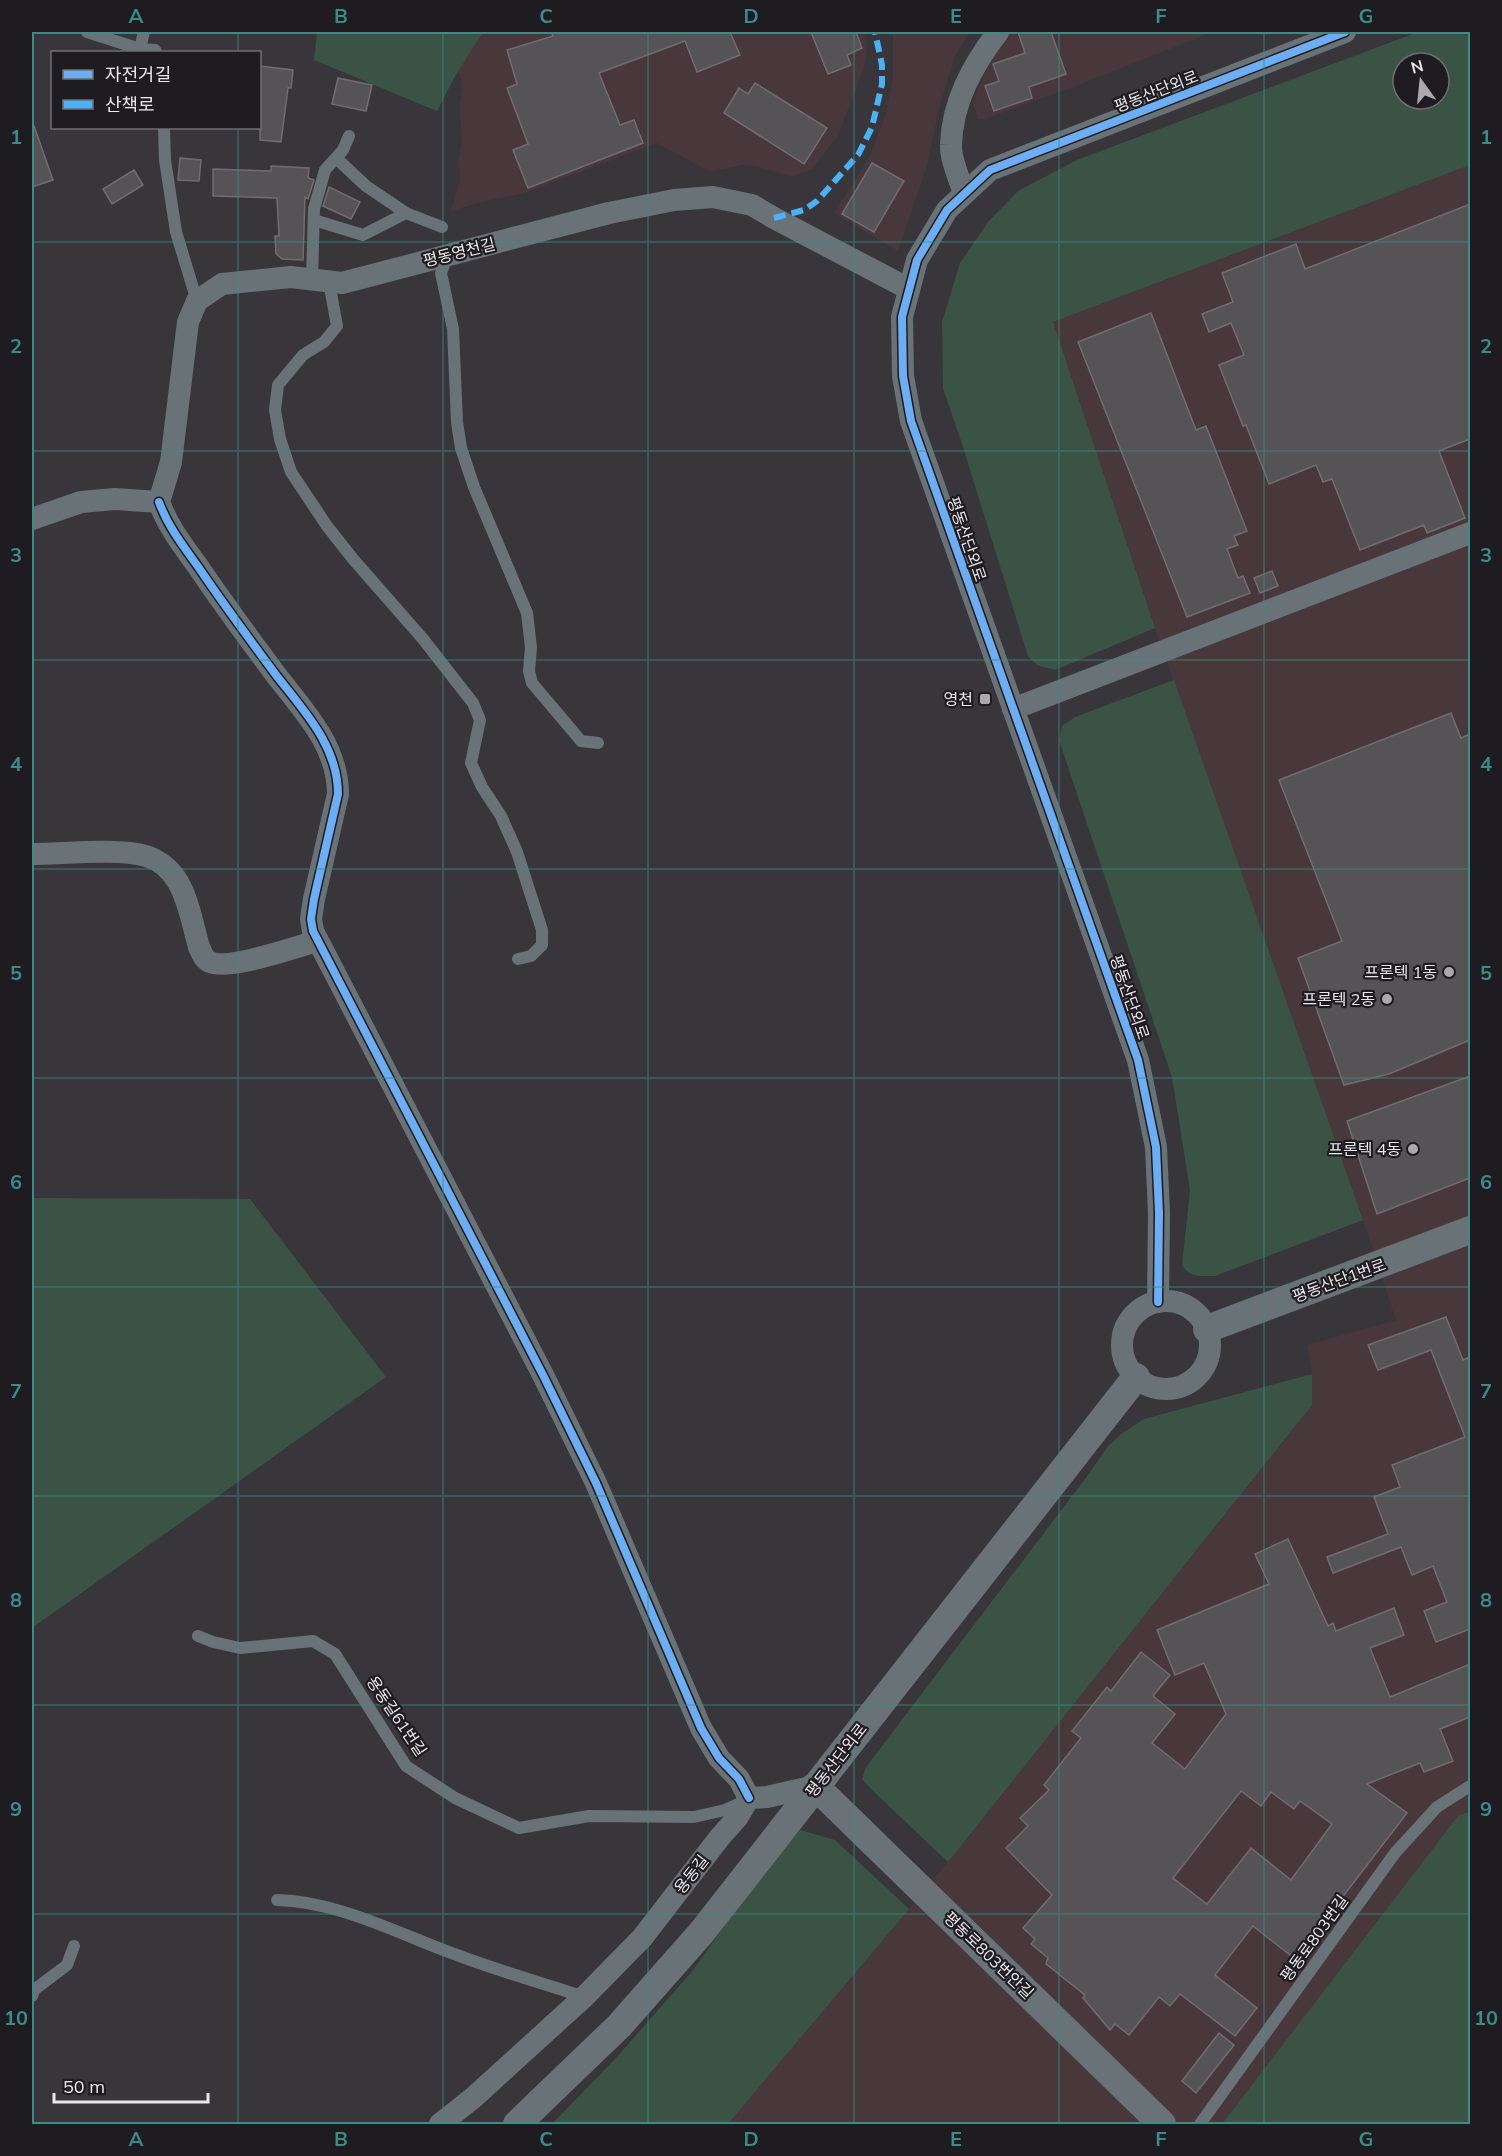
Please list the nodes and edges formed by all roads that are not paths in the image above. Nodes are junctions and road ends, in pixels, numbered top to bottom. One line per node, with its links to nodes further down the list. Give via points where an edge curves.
1 (87, 32): 5 (lane)
2 (144, 32): 5 (lane)
3 (998, 32): 10 (street, via 981,54 957,101 950,147)
4 (1345, 32): 10 (street, 평동산단외로, via 990,170)
5 (140, 49): 6 (lane)
6 (156, 51)
7 (164, 129): 17 (lane, via 176,232)
8 (349, 136): 9 (lane)
9 (336, 158): 11 (lane, via 366,186); 12 (lane, via 325,170)
10 (964, 194): 16 (street, 평동산단외로, via 947,210 917,260)
11 (406, 213): 12 (lane, via 363,235); 13 (lane)
12 (314, 220): 15 (lane)
13 (442, 227)
14 (448, 254): 15 (street, 평동영천길, via 342,283); 16 (street, 평동영천길, via 609,213 713,197 752,205); 22 (lane, via 441,273 453,329 457,422 462,448 474,487 527,613 532,683 581,741)
15 (321, 281): 17 (street, 평동영천길, via 291,277 222,284); 25 (lane, via 337,326 324,342 303,355 278,385 275,410 280,438 291,472 327,526 473,703 480,720 471,763 517,852 542,930 542,945 531,956)
16 (909, 289): 21 (street, 평동산단외로, via 902,329 903,376 911,421)
17 (196, 301): 18 (street, via 188,322 171,462)
18 (159, 502): 19 (street, via 94,500); 24 (street, via 166,520 229,613 323,737 334,763 338,794 311,919)
19 (32, 519)
20 (1470, 533): 21 (street)
21 (1013, 709): 27 (street, 평동산단외로, via 1138,1060 1156,1147)
22 (598, 742)
23 (32, 854): 24 (street, via 121,852 157,861 177,880 199,947 209,962 226,965)
24 (317, 941): 33 (street, via 575,1440 702,1728)
25 (518, 959)
26 (1470, 1230): 28 (street, 평동산단1번로)
27 (1158, 1302): 28 (street, via 1187,1306); 29 (street, via 1139,1310 1126,1326 1123,1354)
28 (1207, 1329): 29 (street, via 1207,1359 1189,1382 1176,1388 1161,1388)
29 (1136, 1377): 31 (street, 평동산단외로)
30 (198, 1636): 33 (lane, 용동길61번길, via 240,1648 313,1641 335,1654 406,1766 455,1798 519,1828 588,1816 694,1816 725,1810)
31 (815, 1786): 33 (street); 39 (street, 평동산단외로, via 702,1932 619,2026); 40 (street, 평동로803번안길)
32 (1470, 1786): 41 (lane, 평동로803번길, via 1437,1807 1395,1853)
33 (749, 1798): 37 (street, 용동길, via 642,1938)
34 (277, 1900): 37 (lane, via 297,1900 355,1916 459,1956)
35 (74, 1946): 36 (lane, via 67,1965 34,1990)
36 (32, 1996)
37 (584, 1997): 38 (street, 용동길)
38 (440, 2124)
39 (517, 2124)
40 (1162, 2124)
41 (1200, 2124)

